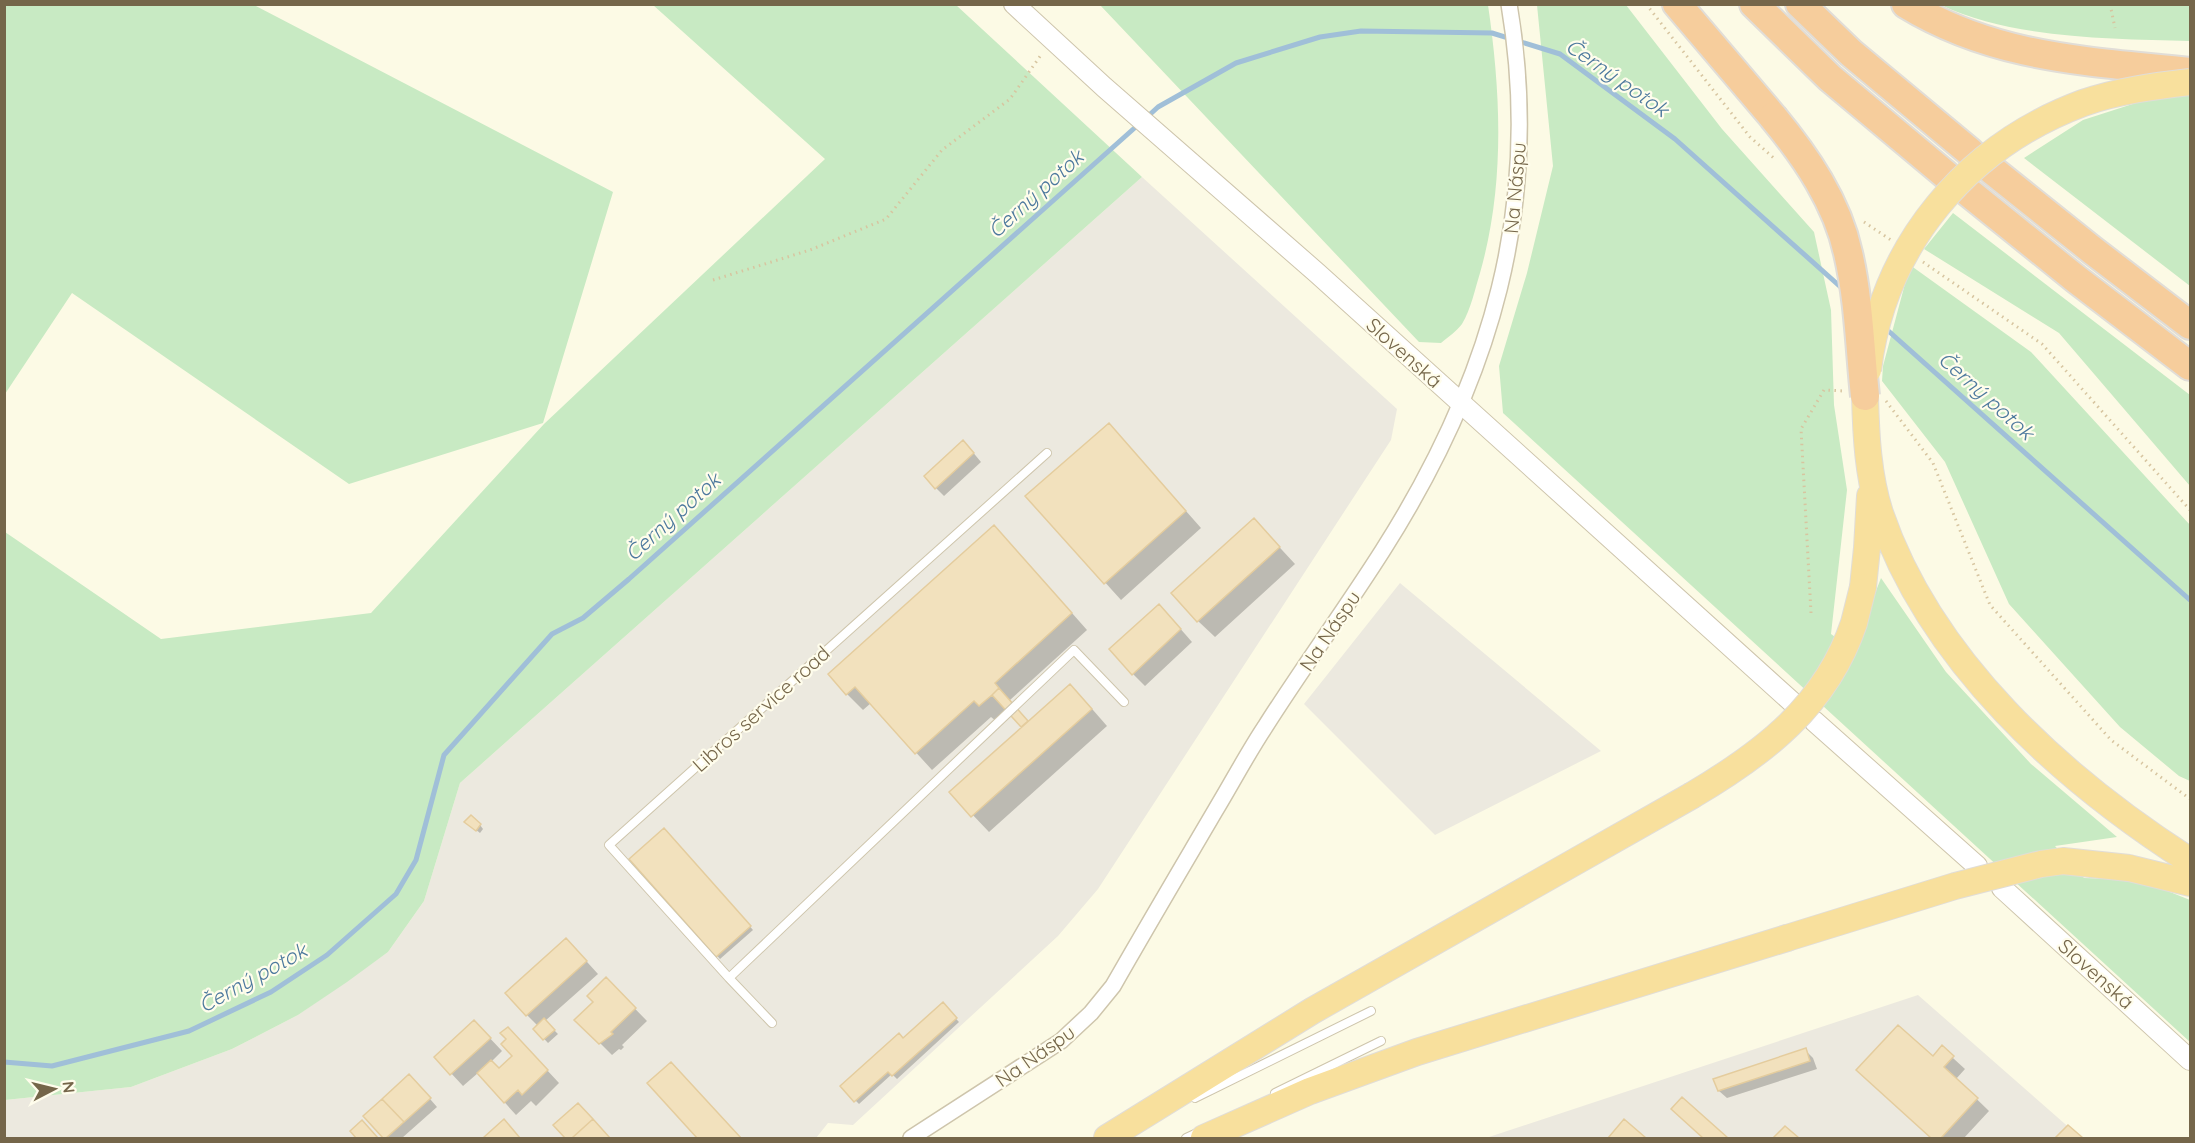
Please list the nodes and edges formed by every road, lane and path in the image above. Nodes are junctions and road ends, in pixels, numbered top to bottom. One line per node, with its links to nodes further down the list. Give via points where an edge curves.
1 (1014, 4): 9 (street, Slovenská)
2 (1509, 4): 20 (street, Na Náspu, via 1520,97 1519,175 1510,243 1494,315)
3 (1677, 4): 19 (highway, bridge, via 1811,167 1839,223 1848,252)
4 (1754, 4): 14 (highway, via 1830,78)
5 (1800, 4): 12 (highway, via 1851,53)
6 (2110, 4): 8 (path)
7 (1907, 5): 10 (highway, via 1952,28 2017,50)
8 (2115, 28)
9 (1053, 38): 16 (path, via 1010,99 942,150 886,219 810,250); 20 (street, Slovenská)
10 (2190, 72)
11 (2190, 82): 19 (highway, bridge, via 2085,103 2011,138 1976,164 1926,221 1900,261 1870,347)
12 (1970, 152)
13 (1992, 170): 17 (highway)
14 (1946, 175)
15 (1968, 192): 18 (highway)
16 (713, 280)
17 (2190, 325)
18 (2190, 366)
19 (1867, 395): 22 (highway, via 1865,428); 23 (path, via 1824,390 1801,429); 27 (path, via 1890,405 1933,463 1990,605 2111,740)
20 (1460, 404): 25 (street, Slovenská); 41 (street, Na Náspu, via 1423,482 1385,548 1264,728 1113,986 1062,1041)
21 (1047, 453): 32 (lane, Libros service road, via 609,844)
22 (1871, 472): 28 (highway, via 1879,511 1910,582 1976,677 2030,737 2090,790); 42 (highway, bridge, via 1863,587 1854,622 1822,687 1776,739 1691,796 1312,1011)
23 (1811, 613)
24 (1124, 702): 32 (lane, via 1074,650)
25 (1792, 702)
26 (1814, 721): 29 (street)
27 (2190, 800)
28 (2190, 861)
29 (1977, 866)
30 (2190, 883): 40 (highway, bridge, via 2129,868 2063,861 2041,864 1955,886 1417,1052)
31 (2002, 888): 36 (street, Slovenská)
32 (729, 978): 34 (lane)
33 (1371, 1011): 38 (lane)
34 (771, 1023)
35 (1381, 1041): 37 (lane)
36 (2190, 1060)
37 (1269, 1096)
38 (1184, 1103)
39 (1156, 1118): 43 (lane)
40 (1205, 1133): 44 (lane)
41 (911, 1138)
42 (1107, 1138)
43 (1118, 1138)
44 (1186, 1138)

